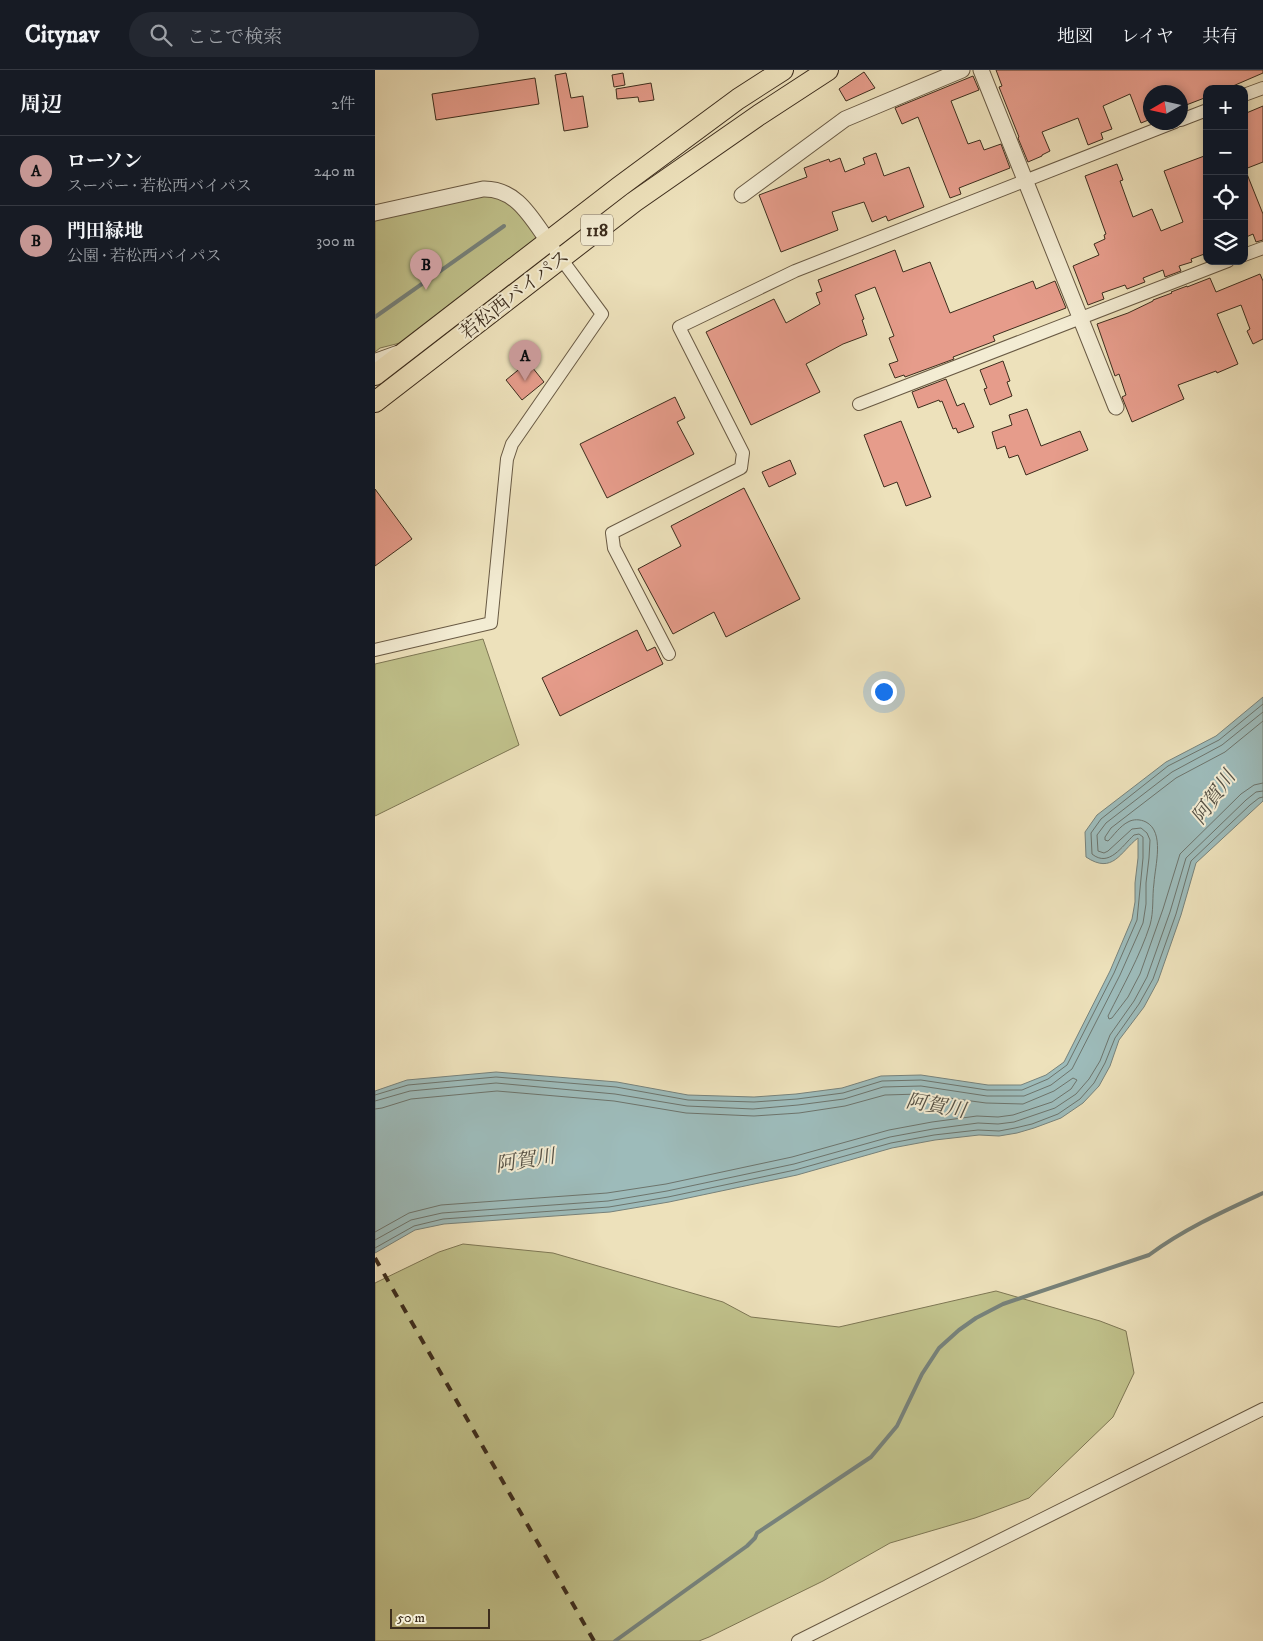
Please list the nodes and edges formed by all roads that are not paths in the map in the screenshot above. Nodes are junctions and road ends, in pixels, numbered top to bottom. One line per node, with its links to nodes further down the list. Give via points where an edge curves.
1 (783, 70): 13 (highway, 若松西バイパス / 118, via 738,99)
2 (828, 70): 16 (highway, 若松西バイパス / 118, via 759,115)
3 (962, 70): 11 (street, via 845,120)
4 (981, 70): 10 (street)
5 (1263, 88): 6 (street)
6 (1248, 94)
7 (1203, 112): 8 (street)
8 (1188, 117)
9 (1155, 130): 10 (street)
10 (1025, 182): 18 (street); 28 (street, via 795,271 679,328 743,453 741,468 613,533 614,548)
11 (743, 195)
12 (375, 213): 13 (street, via 493,189 515,199)
13 (548, 240): 16 (street); 20 (highway, 若松西バイパス / 118)
14 (1263, 248): 15 (street)
15 (1248, 254)
16 (560, 258): 19 (highway, 若松西バイパス / 118); 27 (street, via 602,314 513,444 507,459 491,623)
17 (1218, 265): 18 (street)
18 (1081, 319): 24 (street); 25 (street)
19 (458, 338): 23 (highway, 若松西バイパス / 118); 26 (street, via 448,354)
20 (409, 348): 21 (street); 22 (highway, 若松西バイパス / 118)
21 (375, 360)
22 (375, 375)
23 (375, 402)
24 (859, 404)
25 (1116, 407)
26 (375, 414)
27 (375, 650)
28 (669, 654)
29 (1263, 1409): 30 (street)
30 (797, 1641)

